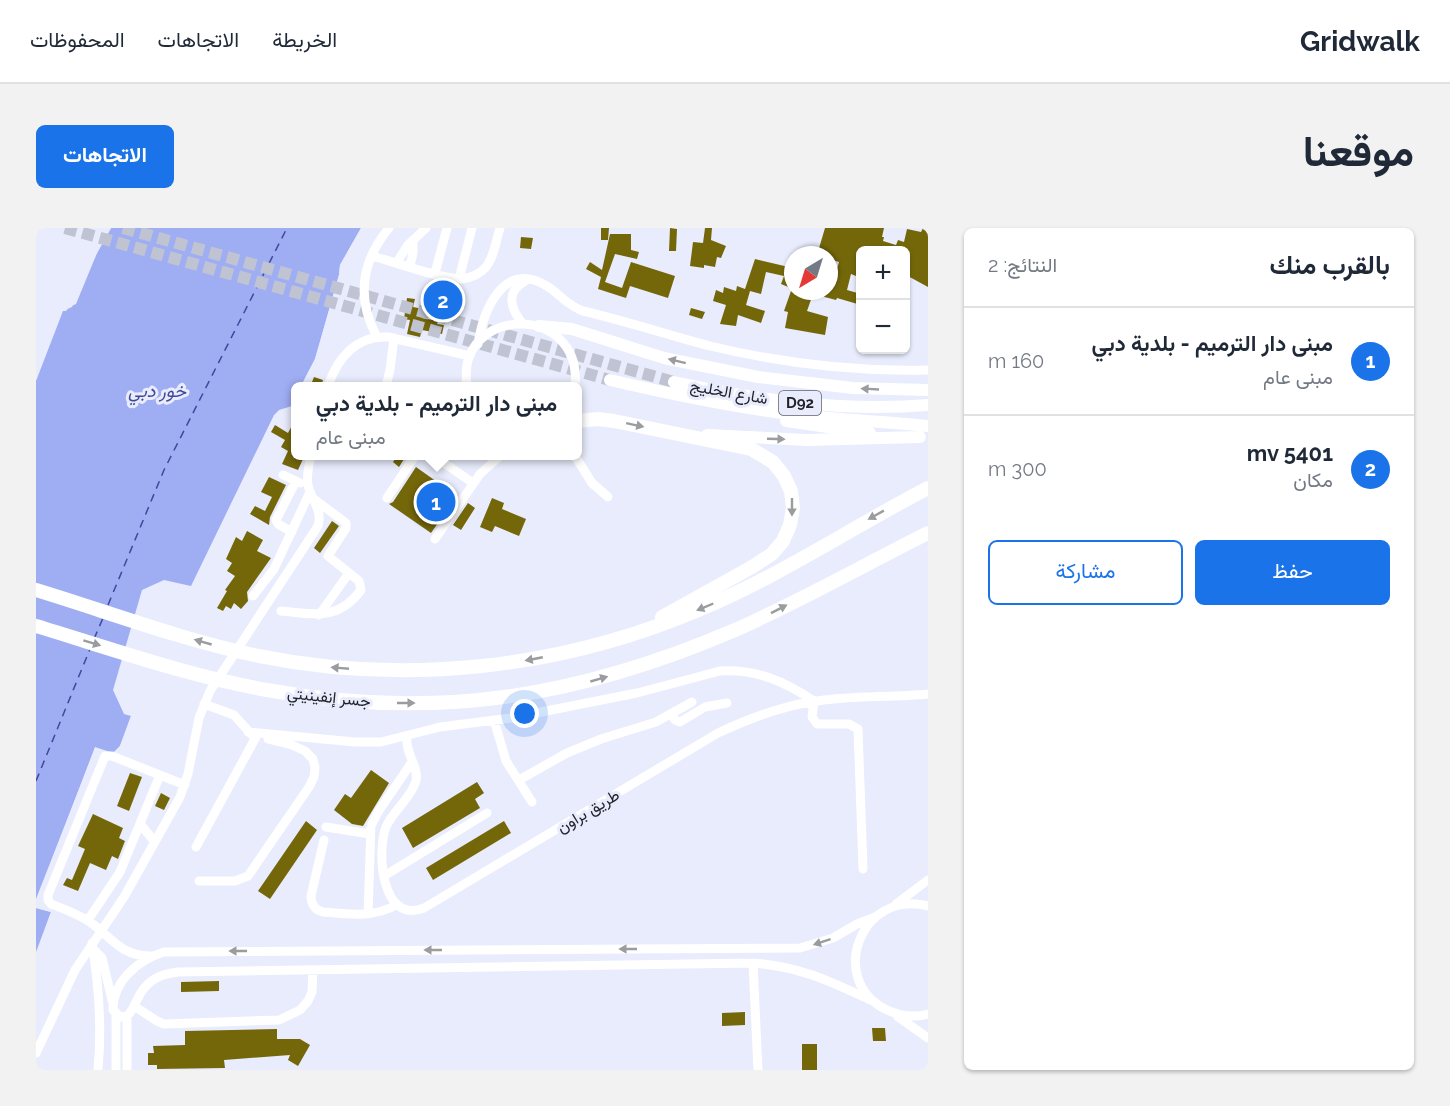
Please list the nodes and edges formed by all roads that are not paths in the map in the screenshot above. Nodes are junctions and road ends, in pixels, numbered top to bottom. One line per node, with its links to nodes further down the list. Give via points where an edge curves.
1 (389, 228): 7 (street)
2 (426, 228): 6 (street)
3 (447, 228): 10 (street)
4 (472, 228): 11 (street)
5 (500, 228): 11 (street, via 486,266 471,277)
6 (413, 240): 8 (street); 9 (street)
7 (372, 256): 8 (street); 15 (street, via 364,297)
8 (397, 262): 9 (street)
9 (410, 266): 10 (street)
10 (435, 273): 11 (street)
11 (459, 279)
12 (527, 280): 13 (street, via 518,284 512,297 514,311); 17 (street, via 510,282 496,293); 19 (street, via 544,284 564,302 582,311 735,351 856,368)
13 (522, 323): 14 (street); 17 (street, via 498,328)
14 (539, 326): 24 (street, via 560,340 570,353); 26 (main road, one-way to 14, via 853,388 758,377 664,358 572,329)
15 (377, 337): 16 (street); 21 (street, via 357,344 342,357)
16 (394, 338): 18 (street); 22 (street)
17 (478, 344): 18 (street)
18 (470, 356): 23 (street)
19 (928, 370)
20 (610, 380): 27 (main road, شارع الخليج)
21 (330, 382)
22 (387, 382)
23 (466, 382)
24 (575, 382)
25 (674, 382): 28 (main road, شارع الخليج / D92, via 802,403 887,408)
26 (928, 390)
27 (712, 402): 30 (main road, شارع الخليج, via 792,414); 32 (main road, شارع الخليج, via 818,426)
28 (928, 405)
29 (582, 421): 31 (highway, one-way to 31, via 606,420)
30 (928, 426)
31 (676, 434): 32 (main road, one-way to 32, via 807,440); 54 (highway, one-way to 54, via 751,449 766,457 788,483 792,517 783,541 772,554)
32 (924, 438)
33 (310, 460): 42 (street)
34 (412, 460): 44 (street)
35 (440, 460): 40 (street)
36 (495, 460): 40 (street)
37 (578, 460): 43 (street, via 596,488)
38 (283, 475): 39 (street)
39 (296, 481): 42 (street); 45 (street, via 276,521)
40 (473, 483): 47 (street)
41 (928, 488): 54 (highway, one-way to 54, via 759,582)
42 (310, 492): 45 (street); 48 (street, via 347,525 328,556); 59 (street, via 320,515 318,526)
43 (608, 497)
44 (387, 498)
45 (292, 532): 50 (street, via 274,568)
46 (928, 533): 53 (highway, جسر إنفينيتي, one-way to 46, via 217,680 269,691 354,701 489,700 564,688 701,644)
47 (435, 539)
48 (349, 573): 52 (street); 52 (street, via 361,584 360,592 337,612)
49 (36, 590): 54 (highway, جسر إنفينيتي, one-way to 49, via 552,656 493,666 402,671 341,668 221,647)
50 (253, 596)
51 (281, 611): 52 (street)
52 (319, 615)
53 (36, 626)
54 (640, 632)
55 (928, 694): 56 (street, طريق براون)
56 (813, 701): 61 (street, via 773,678 734,670); 76 (street, via 812,717 817,724 852,724 860,733); 80 (street, طريق براون, via 761,714 718,733 424,908 406,911)
57 (692, 702): 60 (street)
58 (728, 703): 60 (street, via 705,707 680,722)
59 (204, 704): 62 (street, via 234,715); 67 (street)
60 (672, 715): 66 (street, via 567,753)
61 (494, 720): 63 (street, via 440,727); 66 (street, via 504,756)
62 (252, 734): 63 (street, via 355,742); 75 (street); 79 (street, via 305,752 313,759 314,777 248,876 235,881)
63 (407, 737): 64 (street)
64 (412, 762): 72 (street, via 378,812); 77 (street, via 415,783 383,834)
65 (160, 775): 67 (street); 70 (street); 85 (street, via 110,755 104,757 48,898 51,904)
66 (519, 780): 68 (street)
67 (185, 785): 74 (street)
68 (532, 802)
69 (487, 813): 77 (street)
70 (140, 824): 74 (street); 85 (street, via 120,872)
71 (326, 827): 72 (street)
72 (370, 834): 83 (street)
73 (324, 840): 83 (street, via 311,896 314,906 323,912)
74 (155, 842): 86 (street)
75 (196, 847)
76 (863, 869)
77 (384, 876): 80 (street, via 388,895)
78 (928, 880): 82 (street)
79 (199, 881)
80 (396, 905): 83 (street)
81 (928, 906): 82 (street, via 908,904)
82 (891, 908): 84 (street)
83 (368, 914)
84 (875, 917): 88 (street, one-way to 88, via 833,938 800,948); 92 (street, via 860,938 856,955 860,981)
85 (88, 920): 86 (street)
86 (101, 931): 87 (street); 89 (street, via 121,949)
87 (93, 946): 94 (street, via 102,958); 99 (street, via 64,990); 100 (street, via 100,1000)
88 (323, 951): 89 (street, one-way to 89, via 178,951); 91 (street)
89 (151, 956): 94 (street, via 121,984)
90 (753, 963): 91 (street); 92 (street, via 810,973); 103 (street)
91 (318, 969): 93 (street, via 164,974 142,989); 93 (street, via 308,1001 300,1010 279,1020 164,1023)
92 (875, 1002): 95 (street)
93 (134, 1006): 97 (street)
94 (115, 1010): 97 (street); 101 (street)
95 (890, 1012): 96 (street, via 907,1016); 98 (street)
96 (928, 1014)
97 (127, 1016): 102 (street)
98 (928, 1038)
99 (36, 1053)
100 (98, 1070)
101 (116, 1070)
102 (128, 1070)
103 (758, 1070)

